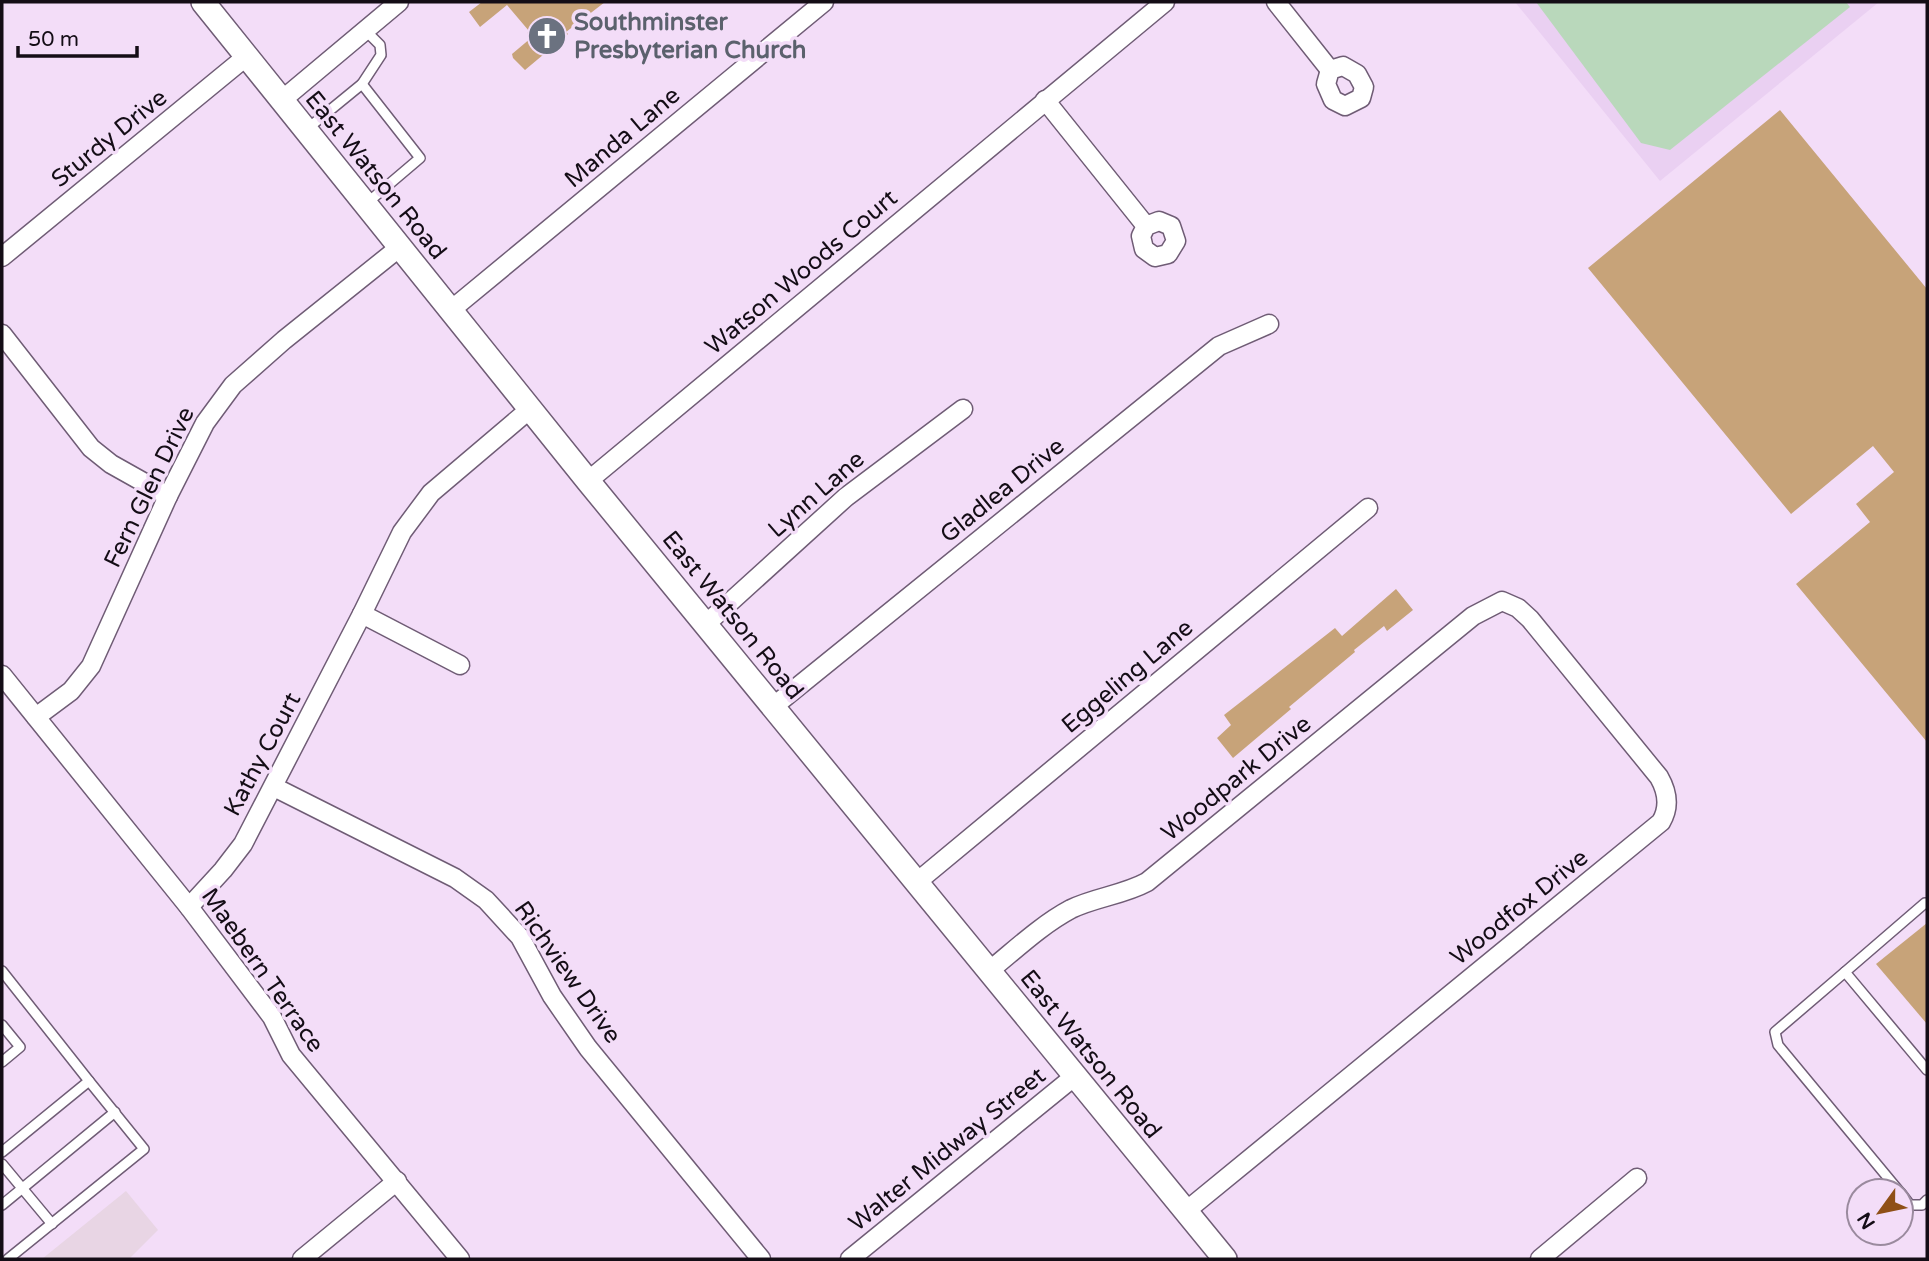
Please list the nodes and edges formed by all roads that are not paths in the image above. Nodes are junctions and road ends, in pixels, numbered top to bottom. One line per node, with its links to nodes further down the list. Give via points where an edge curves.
1 (203, 2): 7 (street, East Watson Road)
2 (400, 2): 6 (street)
3 (824, 2): 17 (street, Manda Lane)
4 (1165, 2): 11 (street, Watson Woods Court)
5 (1276, 2): 8 (street)
6 (365, 30): 9 (lane, via 380,45 382,55); 10 (street)
7 (247, 56): 10 (street, East Watson Road); 16 (street, Sturdy Drive)
8 (1330, 70)
9 (362, 84): 12 (lane); 13 (lane, via 420,158)
10 (282, 100): 12 (street, East Watson Road)
11 (1045, 100): 14 (street); 22 (street, Watson Woods Court)
12 (306, 130): 13 (street, East Watson Road)
13 (365, 204): 15 (street, East Watson Road)
14 (1146, 226)
15 (400, 247): 17 (street, East Watson Road); 23 (street, Fern Glen Drive, via 233,386 205,423)
16 (2, 257)
17 (451, 310): 21 (street, East Watson Road)
18 (1269, 324): 30 (street, Gladlea Drive, via 1219,346)
19 (2, 334): 23 (street, via 91,448)
20 (963, 409): 27 (street, Lynn Lane, via 846,497)
21 (530, 410): 22 (street, East Watson Road); 26 (street, Kathy Court, via 431,494 402,532)
22 (588, 481): 27 (street, East Watson Road)
23 (168, 496): 31 (street, Fern Glen Drive, via 91,666 71,691)
24 (1368, 508): 33 (street, Eggeling Lane)
25 (1502, 601): 37 (street, Woodpark Drive, via 1473,616 1147,882 1070,910); 52 (street, Woodfox Drive, via 1530,619 1659,777 1666,789 1666,813 1661,822)
26 (362, 614): 28 (street); 32 (street, Kathy Court)
27 (706, 624): 30 (street, East Watson Road)
28 (460, 665)
29 (2, 676): 31 (street, Maebern Terrace)
30 (774, 706): 33 (street, East Watson Road)
31 (36, 718): 35 (street, Maebern Terrace)
32 (274, 787): 35 (street, Kathy Court, via 243,844); 57 (street, Richview Drive, via 455,878 486,900 520,937 552,996 588,1048)
33 (917, 882): 37 (street, East Watson Road)
34 (1925, 903): 38 (lane)
35 (189, 907): 49 (street, Maebern Terrace, via 272,1017 291,1055)
36 (2, 971): 43 (lane)
37 (989, 971): 42 (street, East Watson Road)
38 (1845, 972): 41 (lane); 47 (lane, via 1775,1032 1778,1045)
39 (2, 1025): 40 (lane, via 20,1047)
40 (2, 1062)
41 (1927, 1070)
42 (1075, 1076): 52 (street, East Watson Road); 58 (street, Walter Midway Street)
43 (89, 1081): 44 (lane); 45 (lane)
44 (115, 1112): 50 (lane); 53 (lane, via 144,1149)
45 (2, 1152)
46 (2, 1164): 50 (lane)
47 (1888, 1177)
48 (1637, 1178): 60 (street)
49 (397, 1181): 55 (street); 56 (street, Maebern Terrace)
50 (22, 1189): 51 (lane); 53 (lane)
51 (2, 1205)
52 (1186, 1211): 59 (street, East Watson Road)
53 (52, 1224): 54 (lane)
54 (8, 1259)
55 (302, 1259)
56 (460, 1259)
57 (761, 1259)
58 (850, 1259)
59 (1225, 1259)
60 (1540, 1259)

